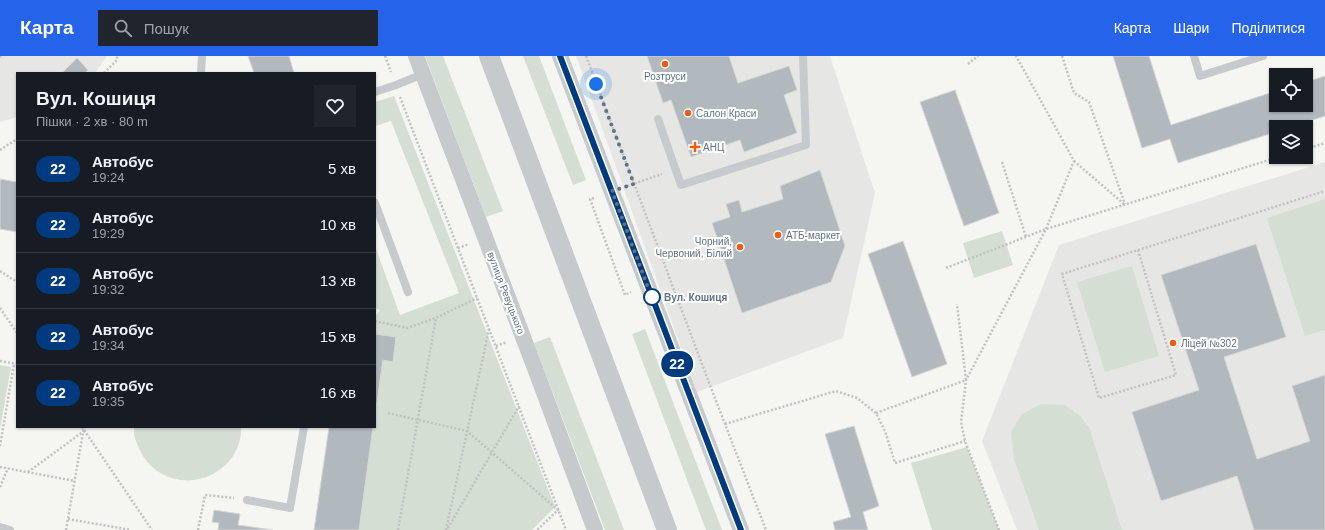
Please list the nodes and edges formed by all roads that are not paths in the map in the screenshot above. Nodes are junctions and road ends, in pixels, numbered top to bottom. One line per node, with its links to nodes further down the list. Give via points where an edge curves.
1 (202, 56): 8 (lane)
2 (416, 56): 9 (street, вулиця Ревуцького)
3 (489, 56): 19 (street)
4 (560, 56): 20 (street)
5 (803, 56): 11 (lane, via 806,145 681,185)
6 (1194, 56): 7 (lane, via 1200,76)
7 (1263, 56)
8 (201, 72)
9 (423, 74): 10 (lane); 18 (street, вулиця Ревуцького)
10 (376, 92)
11 (658, 119)
12 (376, 206): 13 (lane)
13 (408, 292)
14 (304, 428): 15 (lane, via 290,508)
15 (247, 500)
16 (0, 527): 17 (lane)
17 (10, 530)
18 (595, 530)
19 (667, 530)
20 (741, 530)

